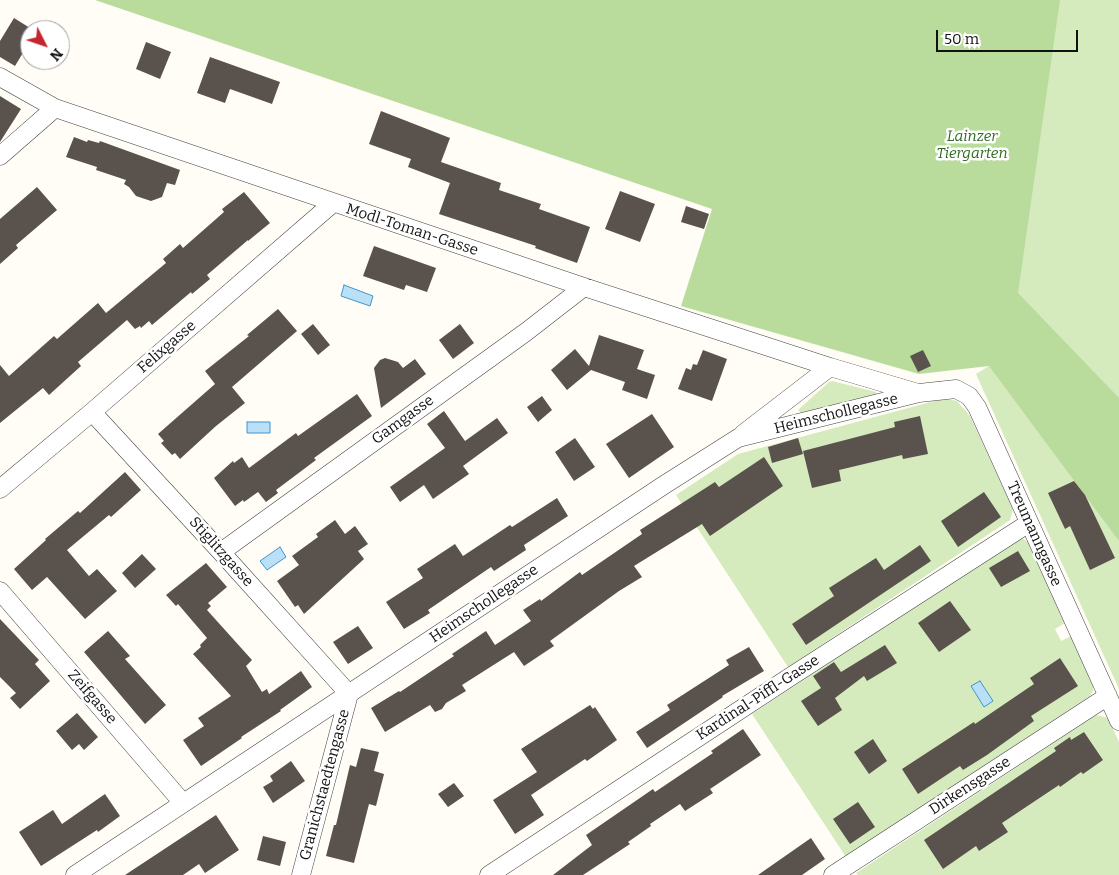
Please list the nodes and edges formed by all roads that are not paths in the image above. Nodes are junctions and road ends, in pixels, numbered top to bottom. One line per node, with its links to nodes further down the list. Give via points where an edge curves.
1 (0, 77): 2 (street, Modl-Toman-Gasse)
2 (55, 108): 3 (street); 4 (street, Modl-Toman-Gasse)
3 (0, 156)
4 (334, 204): 5 (street, Modl-Toman-Gasse); 8 (street, Felixgasse)
5 (584, 287): 6 (street, Modl-Toman-Gasse); 12 (street, Gamgasse)
6 (830, 367): 7 (street, Modl-Toman-Gasse); 9 (street)
7 (919, 393): 9 (street, Heimschollegasse); 11 (street, Treumanngasse, via 956,388 969,396 977,407)
8 (92, 412): 10 (street, Felixgasse); 12 (street, Stiglitzgasse)
9 (738, 438): 14 (street, Heimschollegasse)
10 (0, 489)
11 (1028, 522): 15 (street, Treumanngasse); 20 (street, Kardinal-Piffl-Gasse)
12 (221, 552): 14 (street, Stiglitzgasse)
13 (0, 591): 17 (street, Zeifgasse)
14 (348, 694): 17 (street, Heimschollegasse); 19 (street, Granichstaedtengasse)
15 (1108, 696): 16 (street, Treumanngasse); 21 (street, Dirkensgasse)
16 (1119, 721)
17 (183, 803): 18 (street, Heimschollegasse)
18 (75, 875)
19 (301, 875)
20 (489, 875)
21 (834, 875)

